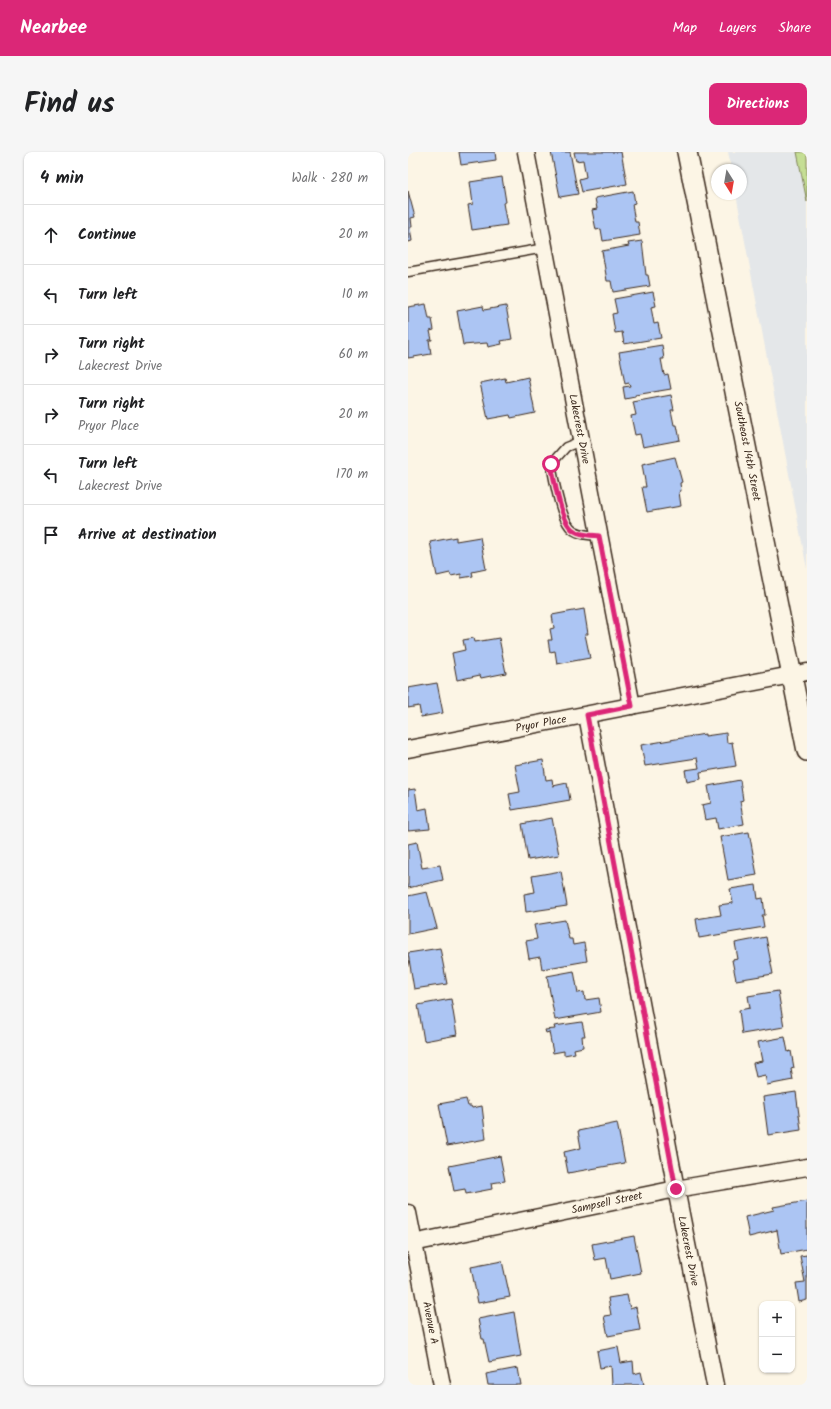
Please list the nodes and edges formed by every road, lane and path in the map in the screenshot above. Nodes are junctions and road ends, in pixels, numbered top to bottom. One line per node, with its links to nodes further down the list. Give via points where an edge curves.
1 (526, 152): 3 (street, Lakecrest Drive)
2 (687, 152): 7 (street, Southeast 14th Street)
3 (545, 248): 4 (lane); 5 (street, Lakecrest Drive)
4 (408, 272)
5 (581, 441): 6 (street, Lakecrest Drive); 6 (lane, via 566,447 551,464 558,498 570,528 581,534)
6 (599, 536): 8 (street, Lakecrest Drive)
7 (799, 674): 8 (street, Pryor Place); 11 (street, Southeast 14th Street)
8 (632, 706): 9 (street, Pryor Place)
9 (587, 715): 10 (street, Pryor Place); 13 (street, Lakecrest Drive)
10 (408, 749)
11 (807, 751)
12 (807, 1167): 13 (street, Sampsell Street)
13 (676, 1189): 15 (street, Sampsell Street); 17 (street, Lakecrest Drive)
14 (408, 1213): 15 (street, Avenue A)
15 (411, 1243): 16 (street, Avenue A)
16 (442, 1385)
17 (715, 1385)

